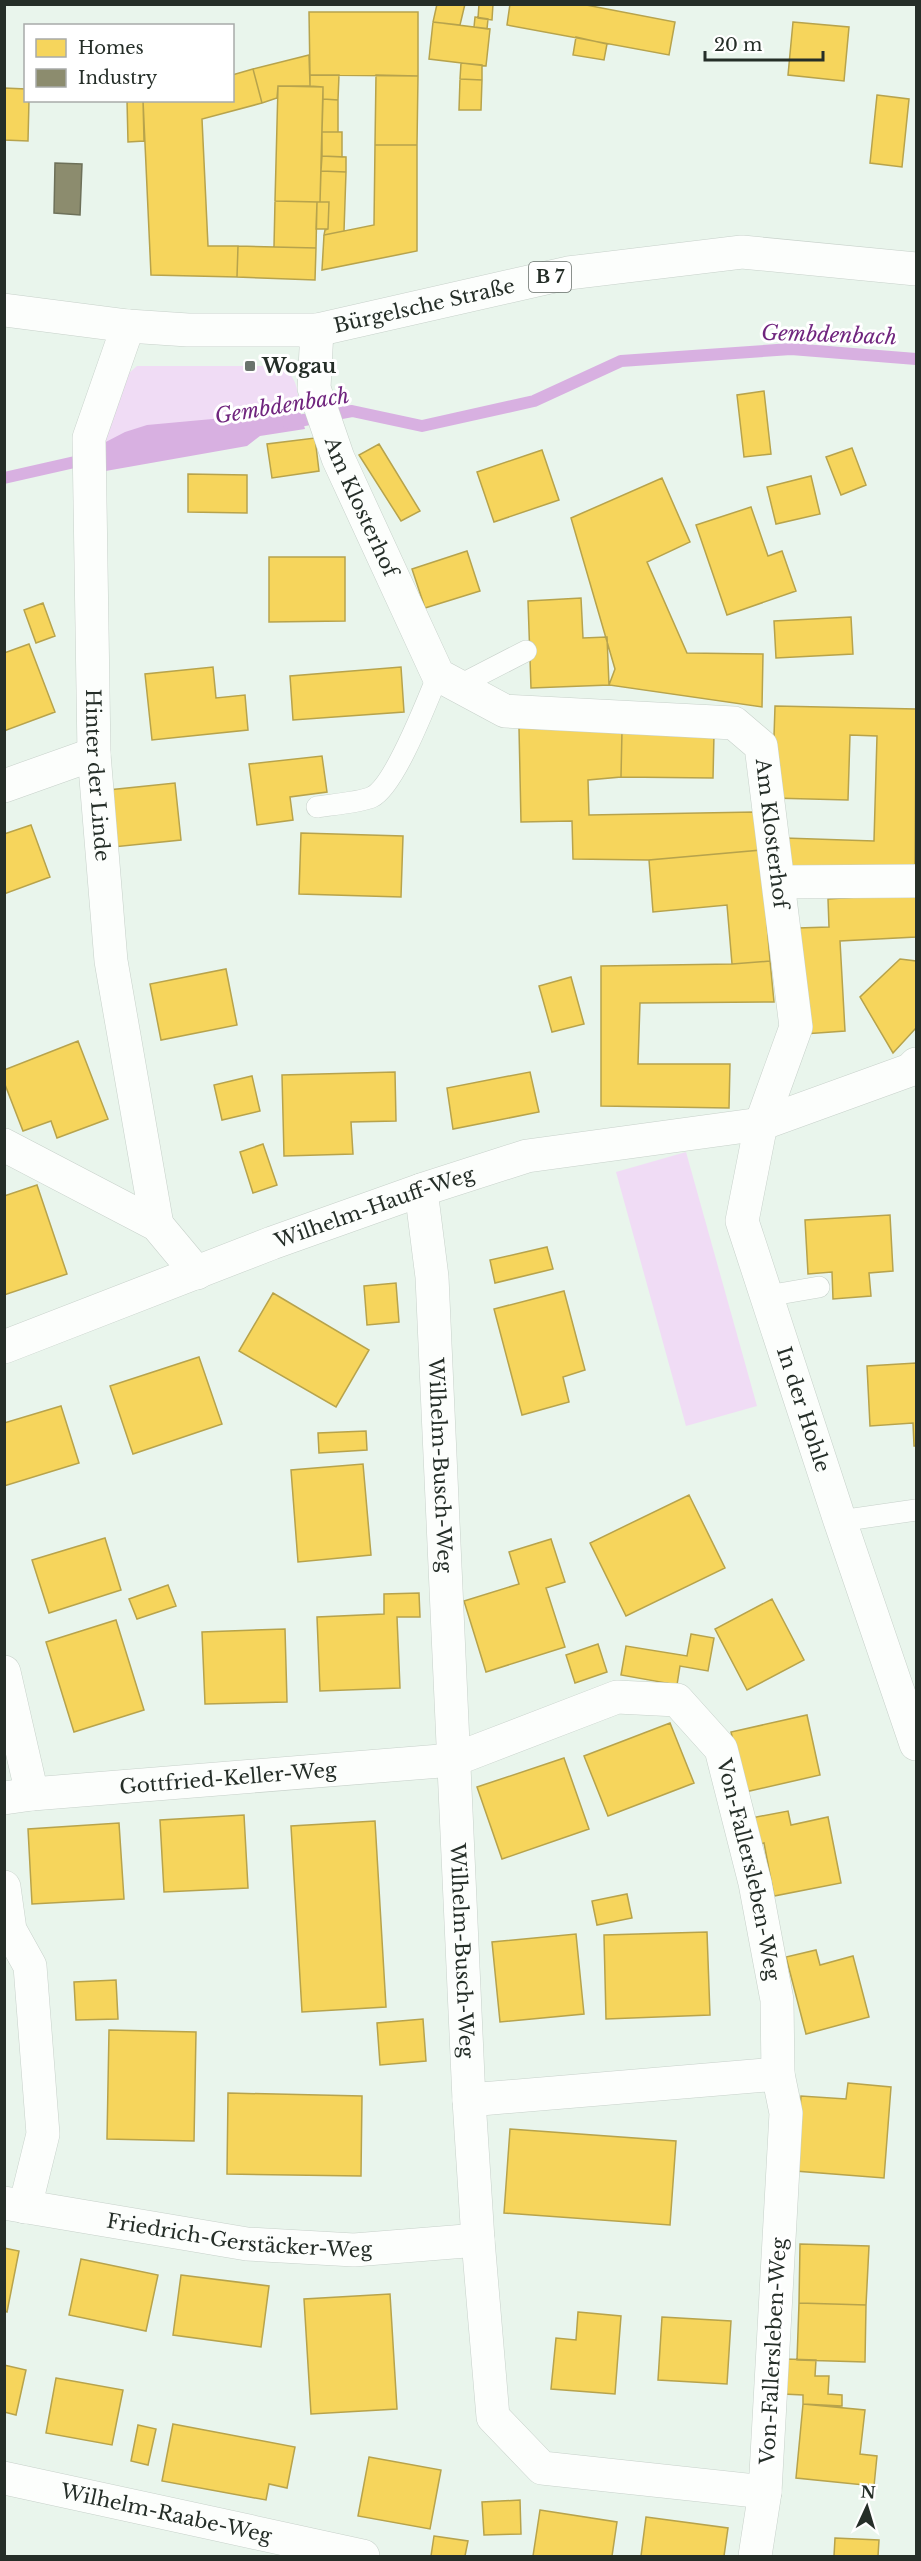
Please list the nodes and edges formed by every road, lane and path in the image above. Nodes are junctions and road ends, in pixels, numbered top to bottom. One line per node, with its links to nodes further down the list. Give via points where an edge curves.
1 (916, 269): 4 (street, Bürgelsche Straße / B 7, via 742,252 568,273)
2 (4, 310): 3 (street, Bürgelsche Straße / B 7)
3 (128, 326): 4 (street, Bürgelsche Straße / B 7); 7 (street, Hinter der Linde, via 89,438)
4 (317, 330): 6 (street, Am Klosterhof, via 314,388 338,458)
5 (526, 651): 6 (lane)
6 (448, 681): 9 (lane, via 422,715 392,775 373,797); 11 (street, Am Klosterhof, via 505,711 734,723 761,746)
7 (94, 754): 8 (street); 16 (street, Hinter der Linde, via 111,961)
8 (4, 786)
9 (317, 807)
10 (916, 881): 11 (street)
11 (780, 882): 13 (street, Am Klosterhof, via 796,1027)
12 (916, 1064): 13 (street, Wilhelm-Hauff-Weg, via 910,1070)
13 (760, 1124): 15 (street, Wilhelm-Hauff-Weg, via 527,1156); 19 (street, In der Hohle, via 742,1221)
14 (4, 1145): 16 (street)
15 (421, 1190): 17 (street, Wilhelm-Hauff-Weg); 25 (street, Wilhelm-Busch-Weg, via 432,1277)
16 (158, 1225): 17 (street)
17 (197, 1273): 20 (street, Wilhelm-Hauff-Weg)
18 (819, 1287): 19 (lane)
19 (766, 1296): 22 (street, In der Hohle)
20 (4, 1347)
21 (916, 1510): 22 (lane)
22 (840, 1521): 24 (street, In der Hohle)
23 (4, 1672): 26 (street)
24 (916, 1744)
25 (453, 1760): 26 (street, Gottfried-Keller-Weg); 28 (street, Von-Fallersleben-Weg, via 617,1698 677,1700 721,1749 755,1883 777,2000); 29 (street, Wilhelm-Busch-Weg)
26 (18, 1796)
27 (4, 1887): 30 (street, via 10,1930 30,1966 43,2134)
28 (778, 2074): 29 (street); 33 (street, Von-Fallersleben-Weg, via 786,2113)
29 (469, 2100): 31 (street, Wilhelm-Busch-Weg)
30 (15, 2205): 31 (street, Friedrich-Gerstäcker-Weg, via 247,2244 354,2250)
31 (478, 2240): 33 (street, Wilhelm-Busch-Weg, via 493,2417 542,2468)
32 (4, 2478): 34 (street, Wilhelm-Raabe-Weg)
33 (765, 2492): 35 (street, Von-Fallersleben-Weg)
34 (363, 2556)
35 (755, 2556)

